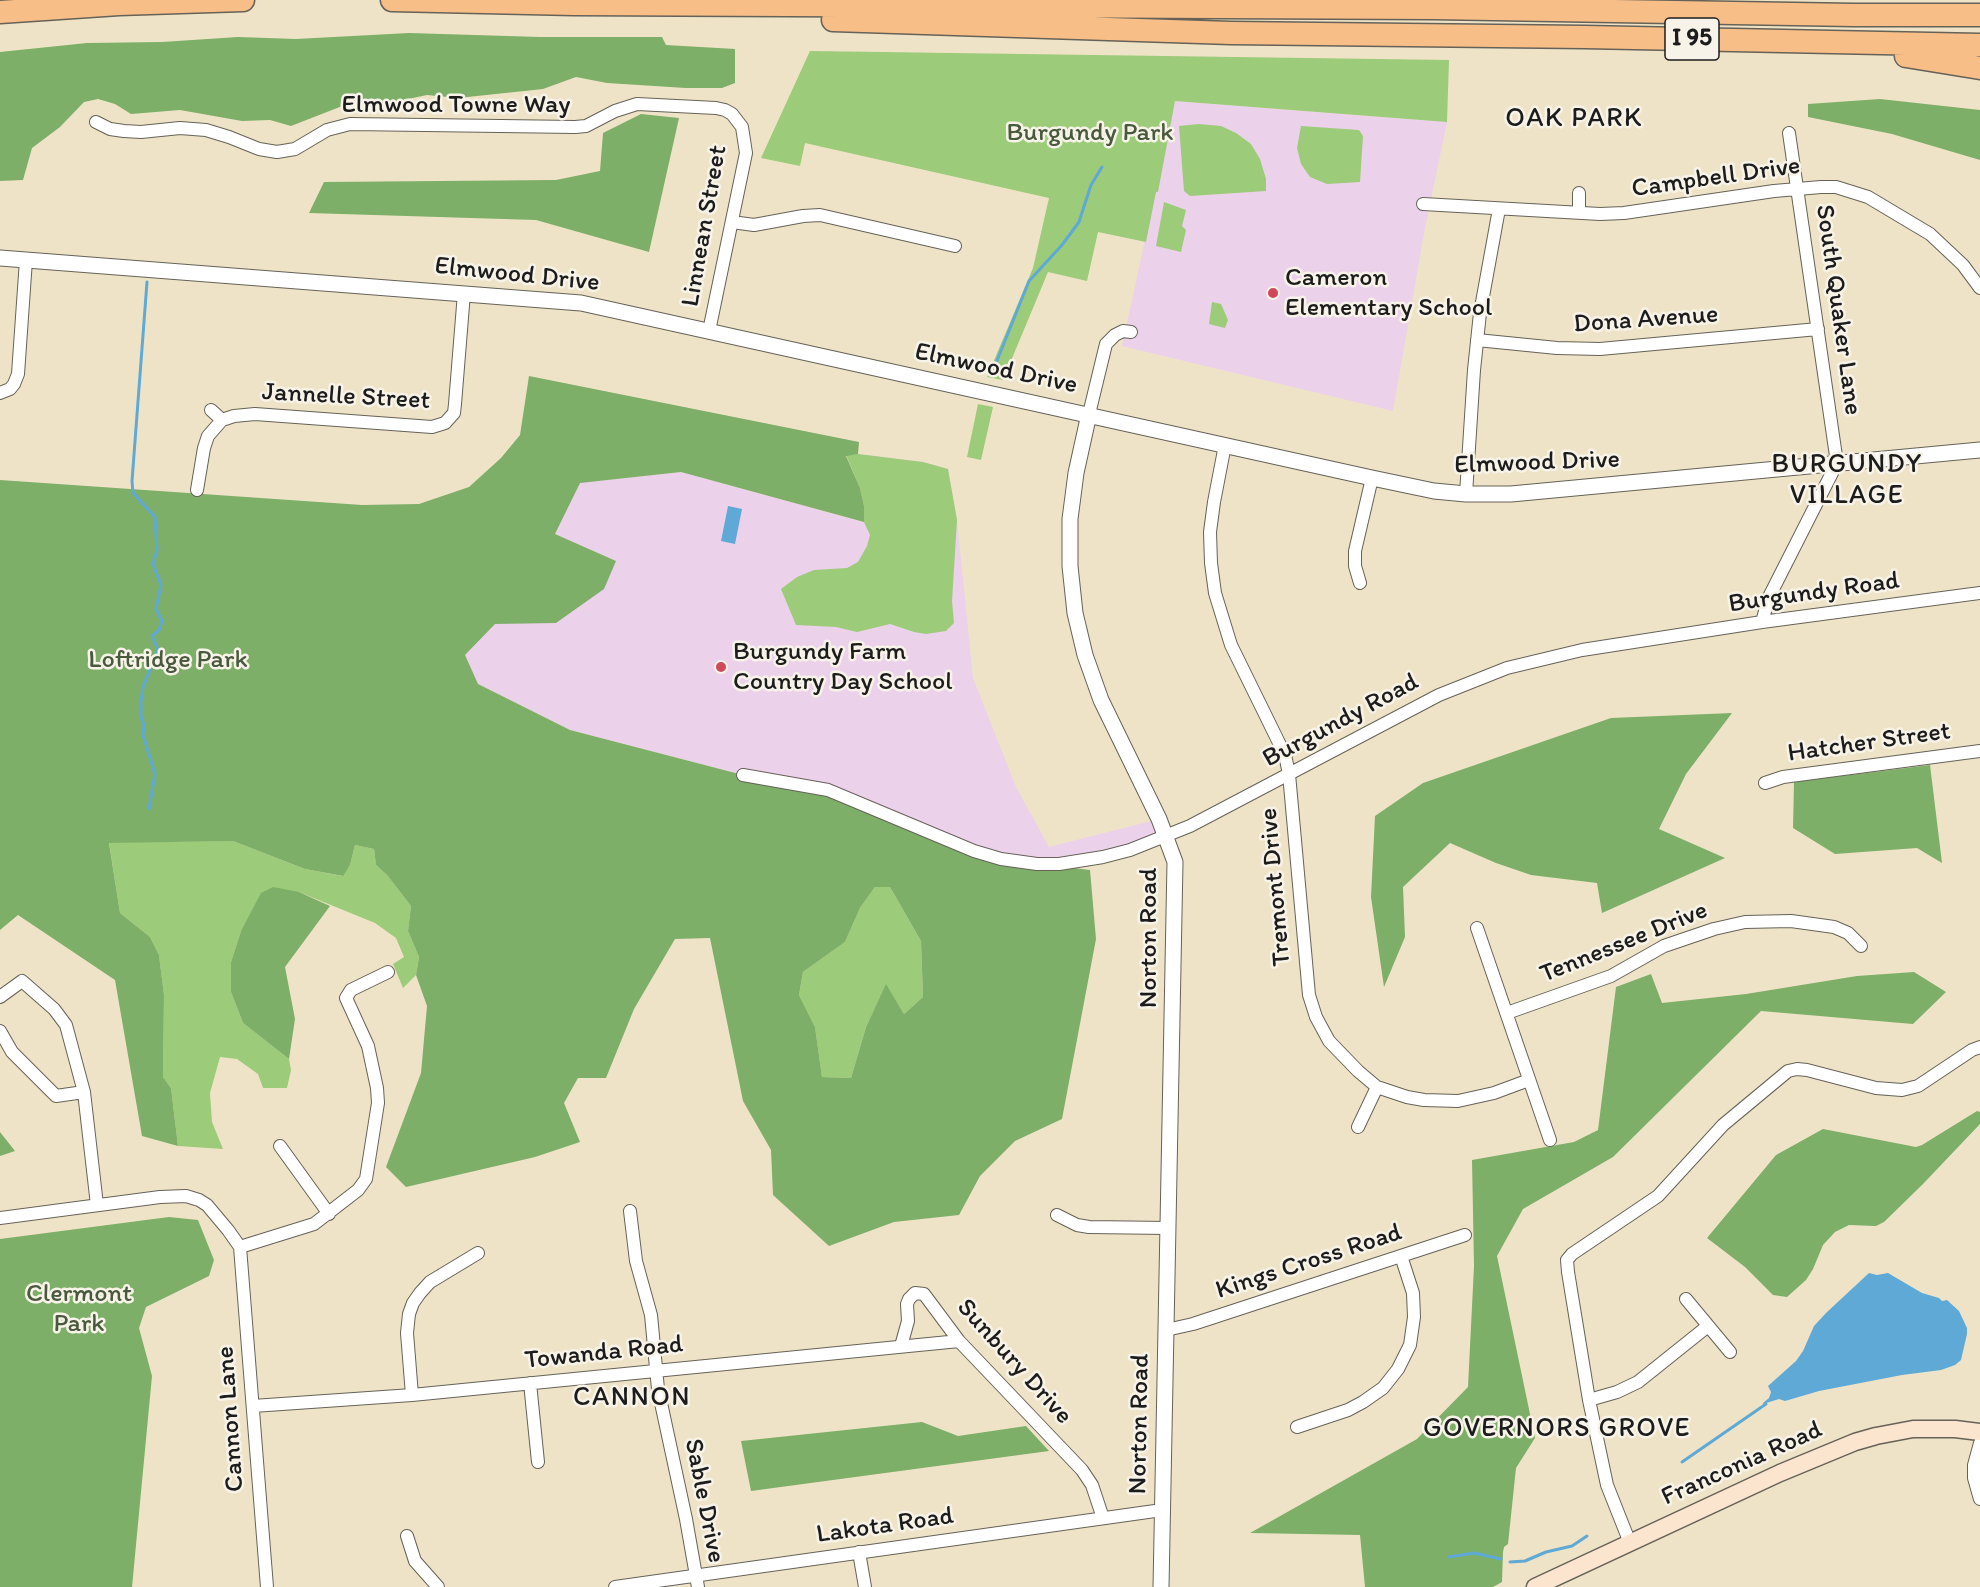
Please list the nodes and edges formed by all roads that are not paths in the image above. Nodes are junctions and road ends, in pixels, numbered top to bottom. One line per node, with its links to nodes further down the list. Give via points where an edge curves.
1 (243, 0): 4 (highway)
2 (392, 0): 3 (highway, I 95)
3 (574, 4): 5 (highway, I 95); 6 (highway, I 95, via 709,16 1048,28)
4 (0, 12)
5 (1980, 15)
6 (1798, 42): 7 (highway, I 95); 8 (highway)
7 (1980, 45)
8 (1980, 68)
9 (716, 108): 10 (street, Elmwood Towne Way, via 637,104 575,127 350,124 327,130 295,149 277,152 206,130 124,131); 17 (street, Linnean Street, via 732,114 745,136 745,163)
10 (96, 122)
11 (1789, 133): 12 (street, South Quaker Lane)
12 (1797, 189): 16 (street, Campbell Drive, via 1624,213); 21 (street, Campbell Drive, via 1836,188 1878,202 1947,248); 23 (street, South Quaker Lane)
13 (1579, 193): 16 (street)
14 (1423, 204): 15 (street, Campbell Drive)
15 (1499, 209): 16 (street, Campbell Drive); 26 (street)
16 (1579, 213)
17 (732, 222): 18 (street, via 754,225 820,215); 24 (street, Linnean Street)
18 (955, 246)
19 (0, 258): 20 (street, Elmwood Drive)
20 (26, 260): 22 (street, Elmwood Drive); 27 (street, via 18,374 10,389)
21 (1980, 288)
22 (464, 293): 24 (street, Elmwood Drive, via 581,303); 30 (street, Jannelle Street, via 456,404 445,423 432,427 255,414)
23 (1818, 329): 26 (street, Dona Avenue, via 1600,349); 33 (street, South Quaker Lane)
24 (709, 331): 29 (street, Elmwood Drive)
25 (1131, 332): 29 (street, Norton Road, via 1115,334 1106,344)
26 (1477, 340): 36 (street)
27 (0, 393)
28 (211, 410): 30 (street)
29 (1089, 414): 31 (street, Elmwood Drive); 44 (street, Norton Road, via 1070,519 1075,613 1101,700)
30 (222, 420): 35 (street, via 208,436)
31 (1225, 445): 34 (street, Elmwood Drive); 41 (street, Tremont Drive, via 1210,532 1215,593 1231,645 1285,755)
32 (1980, 450): 33 (street, Elmwood Drive)
33 (1837, 463): 36 (street, Elmwood Drive, via 1511,494); 39 (street, via 1769,597)
34 (1372, 478): 36 (street, Elmwood Drive); 37 (street, via 1355,551)
35 (197, 490)
36 (1466, 494)
37 (1360, 583)
38 (1980, 593): 39 (street, Burgundy Road)
39 (1762, 622): 41 (street, Burgundy Road, via 1582,650 1507,668 1439,695)
40 (1980, 751): 43 (street, Hatcher Street, via 1783,777)
41 (1289, 774): 44 (street, Burgundy Road); 53 (street, Tremont Drive, via 1311,1005 1338,1052)
42 (743, 775): 44 (street, Burgundy Road, via 828,790 1001,859 1059,864 1103,857)
43 (1765, 783)
44 (1167, 836): 63 (street, Norton Road, via 1175,872)
45 (1477, 928): 49 (street)
46 (1861, 946): 49 (street, Tennessee Drive, via 1848,933 1834,927 1768,920 1735,924 1664,946 1611,976)
47 (388, 972): 60 (street, via 351,990 346,998 371,1058 378,1103 366,1179)
48 (0, 997): 54 (street, via 22,981 54,1009 66,1025)
49 (1507, 1013): 52 (street)
50 (0, 1031): 54 (street, via 12,1052 56,1096)
51 (1980, 1047): 77 (street, via 1918,1086 1902,1090 1876,1088 1807,1070 1788,1071 1723,1125 1658,1196 1572,1254 1567,1260 1568,1272)
52 (1529, 1080): 53 (street, Tremont Drive, via 1473,1098 1442,1102); 56 (street)
53 (1377, 1087): 55 (street)
54 (84, 1092): 58 (street)
55 (1358, 1127)
56 (1550, 1140)
57 (280, 1146): 60 (street)
58 (97, 1205): 62 (street); 65 (street, via 173,1196 193,1198 218,1216)
59 (630, 1211): 74 (street, Sable Drive, via 636,1261 651,1314)
60 (328, 1214): 65 (street, via 314,1224)
61 (1057, 1215): 63 (street, via 1089,1227)
62 (0, 1218)
63 (1168, 1228): 70 (street, Norton Road)
64 (1465, 1234): 67 (street, Kings Cross Road)
65 (240, 1247): 78 (street, Cannon Lane)
66 (478, 1253): 76 (street, via 430,1282 413,1303 407,1321)
67 (1401, 1256): 70 (street, Kings Cross Road); 79 (street, via 1413,1293 1414,1317 1410,1345 1398,1369 1383,1388 1363,1402)
68 (1686, 1299): 69 (street)
69 (1708, 1326): 73 (street); 77 (street, via 1638,1382)
70 (1166, 1330): 84 (street, Norton Road)
71 (959, 1341): 72 (street, Towanda Road); 72 (street, Sunbury Drive, via 928,1297 915,1293 909,1299); 85 (street, Sunbury Drive, via 1082,1470 1092,1485)
72 (901, 1346): 74 (street, Towanda Road)
73 (1730, 1352)
74 (656, 1370): 75 (street, Towanda Road); 89 (street, Sable Drive)
75 (530, 1383): 76 (street, Towanda Road); 82 (street)
76 (411, 1395): 78 (street, Towanda Road)
77 (1589, 1400): 87 (street, via 1607,1485)
78 (253, 1406): 90 (street, Cannon Lane)
79 (1296, 1427)
80 (1980, 1432): 87 (main road, Franconia Road, via 1922,1429 1876,1436 1780,1473)
81 (1980, 1443): 83 (street, via 1974,1465)
82 (538, 1461)
83 (1980, 1498)
84 (1162, 1510): 85 (street, Lakota Road); 94 (street, Norton Road)
85 (1103, 1518): 88 (street, Lakota Road)
86 (407, 1536): 91 (street, via 415,1561)
87 (1630, 1543): 95 (main road, Franconia Road)
88 (859, 1552): 89 (street, Lakota Road); 93 (street)
89 (697, 1581): 92 (street, Lakota Road)
90 (267, 1587)
91 (438, 1587)
92 (615, 1587)
93 (865, 1587)
94 (1161, 1587)
95 (1536, 1587)

